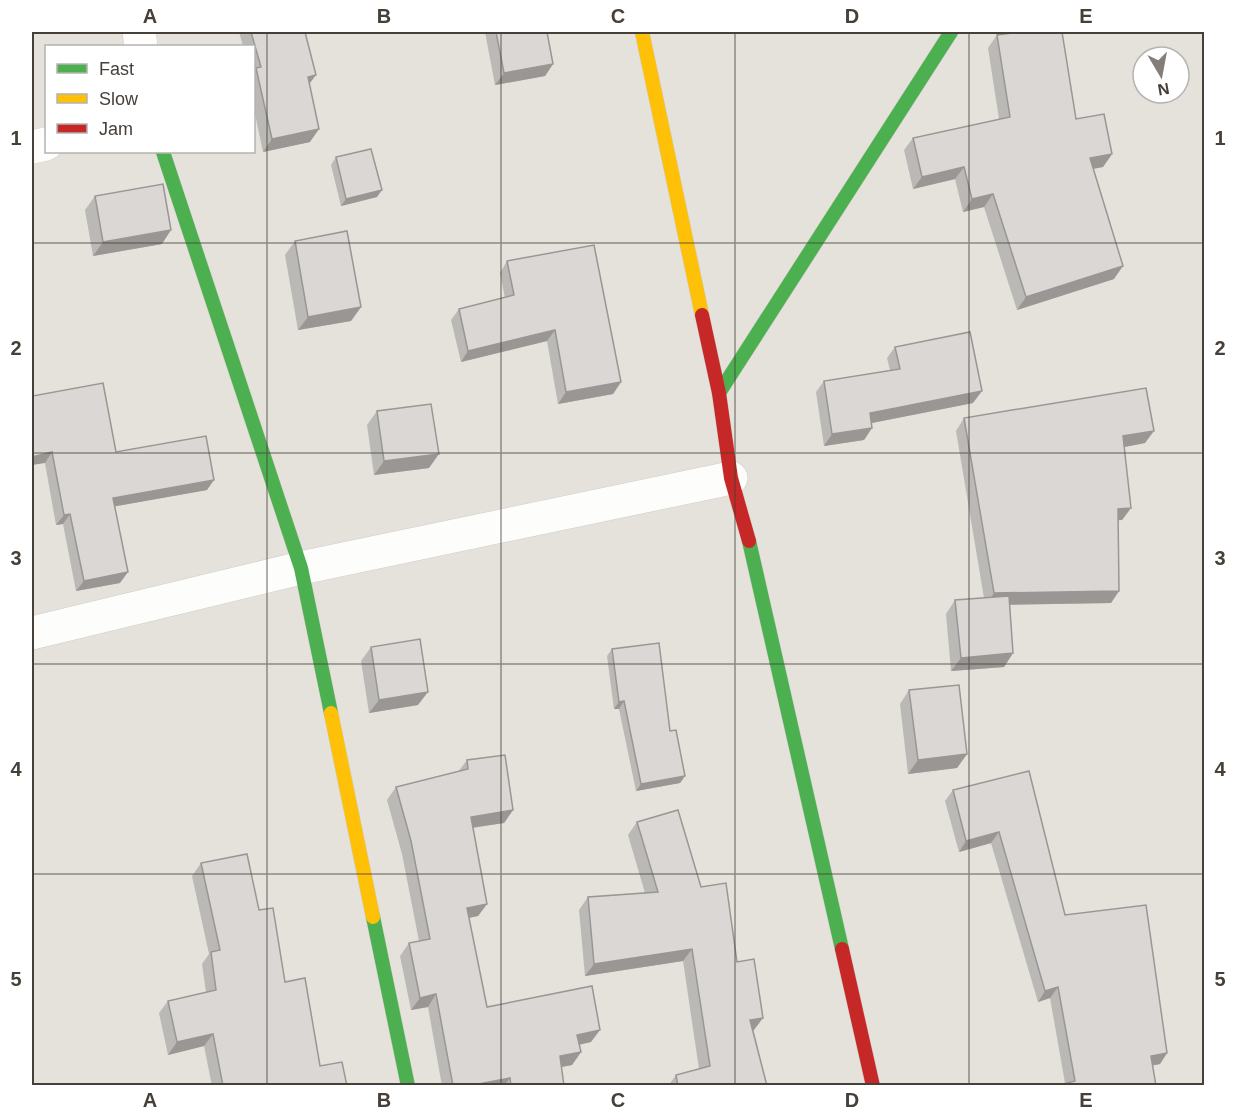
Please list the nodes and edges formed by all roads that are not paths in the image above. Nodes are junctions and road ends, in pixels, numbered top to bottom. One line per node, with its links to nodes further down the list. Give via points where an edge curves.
1 (642, 32): 4 (street)
2 (951, 32): 4 (street)
3 (163, 153): 6 (street)
4 (719, 393): 5 (street)
5 (731, 478): 6 (street); 9 (street, via 743,516)
6 (301, 568): 7 (street); 8 (street)
7 (32, 633)
8 (408, 1086)
9 (873, 1086)

